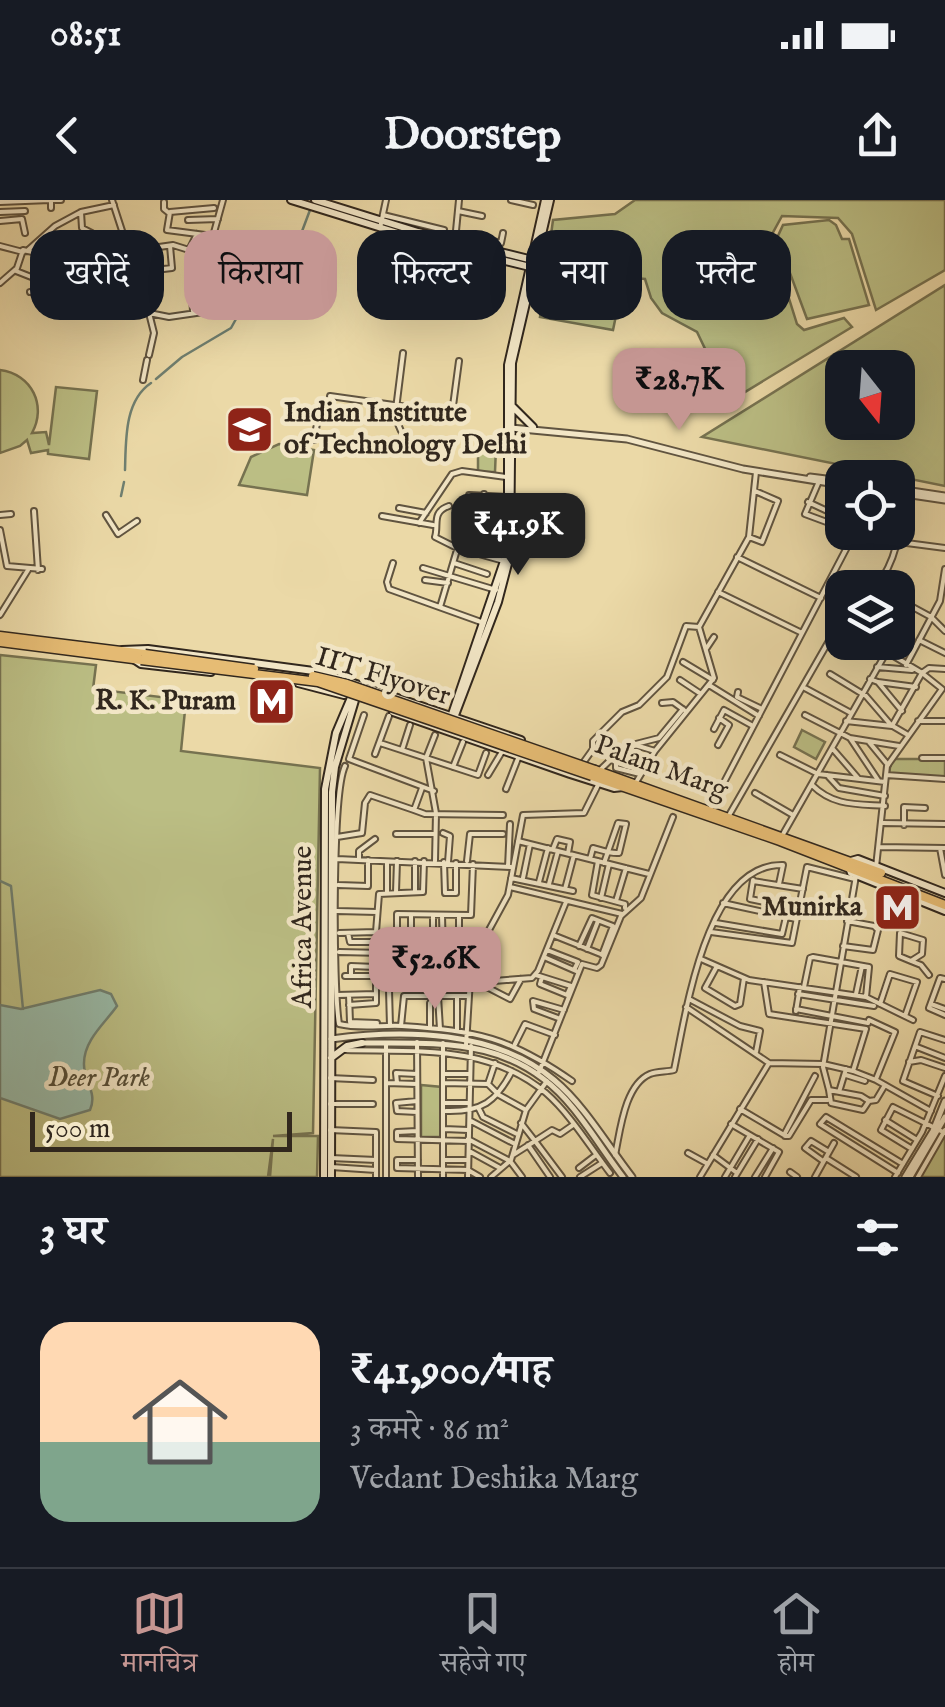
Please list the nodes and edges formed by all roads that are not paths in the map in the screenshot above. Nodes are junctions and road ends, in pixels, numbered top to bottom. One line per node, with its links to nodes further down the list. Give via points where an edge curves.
1 (50, 200): 10 (street)
2 (61, 200): 15 (street, via 51,200)
3 (204, 200): 17 (street)
4 (290, 200): 26 (main road)
5 (315, 200): 26 (main road)
6 (386, 200): 26 (street)
7 (459, 200): 18 (street)
8 (511, 200): 14 (street)
9 (222, 201): 17 (street)
10 (0, 202)
11 (113, 202): 20 (street); 28 (street)
12 (164, 202): 21 (street)
13 (547, 202): 33 (main road)
14 (534, 206)
15 (50, 208)
16 (25, 210): 19 (street)
17 (217, 210): 21 (street); 23 (street)
18 (458, 210): 22 (street); 32 (street)
19 (0, 212)
20 (81, 212): 27 (street); 40 (street)
21 (169, 213): 34 (street, via 167,230)
22 (482, 216)
23 (218, 219): 24 (street); 29 (street)
24 (188, 220)
25 (0, 221): 35 (street, via 22,219)
26 (381, 221): 30 (main road); 31 (street); 42 (main road)
27 (85, 230)
28 (121, 230)
29 (215, 230)
30 (414, 230)
31 (444, 230)
32 (459, 230)
33 (540, 230)
34 (184, 232)
35 (25, 233)
36 (170, 245): 38 (street); 39 (street); 45 (street, via 172,268)
37 (0, 246): 40 (street)
38 (164, 246)
39 (184, 249)
40 (25, 252): 41 (street); 44 (street)
41 (30, 253)
42 (514, 263): 43 (main road); 48 (main road)
43 (526, 263)
44 (16, 269): 46 (street); 49 (street)
45 (164, 269)
46 (30, 276)
47 (526, 277): 48 (main road)
48 (524, 282): 59 (main road, via 508,365)
49 (0, 283)
50 (526, 289): 57 (main road, via 512,362)
51 (184, 313): 54 (street, via 149,313 154,333)
52 (403, 353): 56 (street)
53 (459, 362): 56 (street, via 449,410 429,420 418,409)
54 (143, 380)
55 (330, 396): 56 (street)
56 (395, 406): 61 (street)
57 (512, 406): 59 (main road); 60 (main road)
58 (319, 413): 63 (street)
59 (511, 427): 60 (street); 62 (street); 66 (main road)
60 (533, 427): 62 (street)
61 (401, 431)
62 (593, 433): 64 (street)
63 (314, 440)
64 (717, 460): 65 (street); 67 (street)
65 (756, 472): 67 (street); 69 (street)
66 (510, 477): 72 (main road); 79 (street, via 458,471); 113 (main road, via 510,556)
67 (820, 480): 68 (street); 74 (street)
68 (825, 481)
69 (754, 490): 92 (street); 92 (street, via 778,500 762,542)
70 (484, 494): 72 (street); 84 (street, via 468,495); 86 (street)
71 (915, 494): 73 (street)
72 (507, 498): 94 (main road)
73 (945, 498)
74 (808, 502): 77 (street); 88 (street, via 804,511)
75 (449, 506): 89 (street)
76 (399, 508): 79 (street)
77 (825, 510)
78 (34, 511): 105 (street, via 40,569)
79 (426, 513): 87 (street)
80 (11, 514): 82 (street)
81 (106, 515): 85 (street, via 118,534)
82 (0, 516)
83 (382, 516): 87 (street)
84 (465, 519): 86 (street); 91 (street)
85 (137, 521)
86 (484, 521): 93 (street)
87 (419, 522): 89 (street)
88 (825, 522)
89 (433, 525): 96 (street, via 435,537)
90 (0, 530): 105 (street, via 6,566)
91 (462, 533): 93 (street); 96 (street)
92 (749, 537): 99 (street)
93 (483, 539): 94 (street)
94 (506, 542): 100 (main road)
95 (915, 544): 97 (street)
96 (457, 548): 100 (street); 101 (street)
97 (945, 548)
98 (846, 550): 112 (street)
99 (737, 557): 111 (street); 112 (street)
100 (504, 561): 110 (main road)
101 (454, 563): 106 (street); 107 (street)
102 (393, 564): 116 (street, via 387,588)
103 (423, 568): 107 (street)
104 (945, 568): 114 (street)
105 (28, 570): 118 (street)
106 (487, 574)
107 (450, 576): 109 (street); 110 (street)
108 (424, 580): 109 (street)
109 (448, 583): 116 (street)
110 (496, 590): 113 (main road)
111 (718, 592): 121 (street); 123 (street)
112 (821, 598): 123 (street)
113 (495, 601): 120 (main road)
114 (940, 601): 115 (street); 119 (street)
115 (945, 606)
116 (440, 607): 120 (street)
117 (915, 608): 119 (street)
118 (0, 615)
119 (932, 617): 122 (street); 126 (street)
120 (486, 624): 155 (main road)
121 (699, 626): 127 (street); 200 (street, via 686,626 667,677 594,741)
122 (945, 631)
123 (802, 633): 158 (street)
124 (714, 636): 127 (street)
125 (0, 639): 128 (main road, IIT Flyover); 131 (main road)
126 (919, 640): 130 (street); 135 (street)
127 (706, 649): 143 (street)
128 (120, 650): 131 (main road, IIT Flyover); 140 (main road, Palam Marg)
129 (825, 650): 147 (street)
130 (945, 653)
131 (140, 658): 149 (main road, Palam Marg, via 141,664); 207 (main road, IIT Flyover, bridge, via 318,682)
132 (881, 660): 136 (street)
133 (898, 660): 135 (street)
134 (683, 662): 143 (street)
135 (906, 665): 138 (street)
136 (877, 666): 138 (street); 142 (street)
137 (945, 669): 138 (street)
138 (919, 671): 148 (street); 171 (street, via 942,689)
139 (830, 674): 153 (street)
140 (333, 676): 145 (main road, Palam Marg); 149 (main road)
141 (680, 680): 152 (street)
142 (870, 680): 144 (street); 153 (street)
143 (711, 682): 152 (street); 167 (street)
144 (878, 682): 146 (street); 151 (street)
145 (360, 683): 154 (main road, Africa Avenue); 159 (main road, Palam Marg)
146 (892, 683): 148 (street); 151 (street)
147 (802, 686): 162 (street); 232 (street)
148 (916, 687): 161 (street)
149 (328, 690): 154 (main road, Palam Marg)
150 (738, 692): 158 (street)
151 (887, 692): 161 (street)
152 (701, 694): 160 (street)
153 (862, 694): 162 (street); 176 (street)
154 (351, 697): 156 (main road, Palam Marg); 168 (main road, Africa Avenue)
155 (460, 699): 159 (main road); 166 (main road); 173 (main road)
156 (367, 702): 168 (main road); 179 (main road, Palam Marg)
157 (662, 703): 160 (street)
158 (762, 709): 167 (street)
159 (433, 710): 166 (main road, Palam Marg)
160 (685, 710): 193 (street); 207 (street, via 660,737 624,747)
161 (902, 712): 176 (street)
162 (851, 713): 170 (street)
163 (364, 715): 218 (street, via 349,759)
164 (805, 715): 180 (street)
165 (389, 716): 184 (street)
166 (454, 716): 173 (main road, Palam Marg); 179 (main road)
167 (759, 716): 175 (street)
168 (346, 718): 374 (main road, Africa Avenue, via 325,789)
169 (719, 718): 175 (street, via 726,710); 177 (street); 187 (street, via 729,726)
170 (846, 721): 176 (street); 180 (street)
171 (918, 721): 172 (street); 182 (street)
172 (945, 721)
173 (470, 722): 178 (main road, Palam Marg)
174 (410, 726): 191 (street)
175 (753, 726): 227 (street)
176 (892, 726): 182 (street)
177 (714, 729)
178 (492, 730): 190 (main road, via 482,736); 200 (main road, Palam Marg)
179 (447, 731): 190 (main road, Palam Marg)
180 (840, 734): 183 (street); 189 (street)
181 (434, 735): 197 (street)
182 (908, 735): 188 (street)
183 (850, 738): 186 (street); 213 (street)
184 (380, 742): 191 (street); 194 (street)
185 (463, 742): 203 (street)
186 (869, 742): 188 (street); 201 (street)
187 (718, 745)
188 (900, 746): 201 (street)
189 (832, 748): 205 (street); 211 (street)
190 (487, 749): 192 (main road, Palam Marg); 203 (street, via 478,776)
191 (402, 750): 197 (street)
192 (503, 750): 196 (main road, Palam Marg); 206 (street)
193 (655, 750): 204 (street); 204 (street, via 635,746 616,761 616,768)
194 (375, 754)
195 (780, 755): 205 (street)
196 (519, 756): 207 (main road, Palam Marg); 220 (street)
197 (426, 758): 203 (street); 221 (street)
198 (922, 758): 199 (street)
199 (945, 758)
200 (583, 763): 207 (main road, Palam Marg)
201 (888, 765): 209 (street)
202 (345, 766): 242 (street)
203 (453, 767)
204 (640, 774): 216 (street)
205 (818, 774): 208 (street); 217 (street)
206 (488, 775)
207 (597, 775): 215 (main road, IIT Flyover); 244 (street, via 584,813 524,815)
208 (827, 775): 210 (street); 219 (street)
209 (886, 775): 212 (street); 214 (street)
210 (847, 777): 211 (street); 219 (street)
211 (858, 778): 213 (street)
212 (945, 779)
213 (878, 780): 214 (street)
214 (886, 782): 223 (street)
215 (623, 783): 216 (main road, Palam Marg); 263 (main road, Palam Marg)
216 (635, 784): 227 (main road, Palam Marg)
217 (812, 785): 224 (street, via 826,800); 230 (street)
218 (422, 787): 221 (street); 226 (street)
219 (838, 788): 223 (street)
220 (506, 789)
221 (434, 791): 228 (street)
222 (756, 794): 230 (street)
223 (886, 796): 224 (street)
224 (885, 806): 233 (street)
225 (925, 808): 236 (street, via 904,807)
226 (414, 810): 228 (street); 242 (street, via 370,795 362,833)
227 (709, 811): 232 (main road, Palam Marg)
228 (436, 813): 229 (street); 238 (street)
229 (504, 815)
230 (794, 815): 241 (street)
231 (672, 817): 268 (street)
232 (728, 817): 241 (main road, Palam Marg)
233 (883, 823): 236 (street); 246 (street)
234 (510, 824): 265 (street)
235 (945, 824): 236 (street)
236 (904, 825)
237 (396, 834): 238 (street)
238 (434, 834): 259 (street)
239 (443, 834): 260 (street, via 450,836)
240 (503, 834): 262 (street, via 470,834)
241 (782, 836): 263 (main road, Palam Marg)
242 (338, 837): 251 (street)
243 (375, 839): 253 (street, via 359,851)
244 (518, 841): 245 (street); 265 (street)
245 (530, 844): 248 (street); 273 (street)
246 (880, 848): 247 (street); 267 (street)
247 (942, 848): 269 (street)
248 (553, 850): 250 (street); 250 (street, via 558,839 571,843); 274 (street); 275 (street)
249 (607, 852): 249 (street, via 618,822 626,824 619,853); 252 (street, via 593,848); 264 (street)
250 (571, 854): 252 (street); 280 (street)
251 (337, 859): 253 (street); 277 (street)
252 (590, 859): 264 (street)
253 (359, 860): 254 (street)
254 (368, 860): 255 (street); 277 (street, via 368,886)
255 (387, 861): 256 (street); 282 (street)
256 (397, 861): 257 (street); 284 (street)
257 (414, 861): 258 (street); 283 (street)
258 (424, 862): 259 (street); 283 (street, via 424,892)
259 (435, 862): 260 (street)
260 (446, 862): 261 (street); 261 (street, via 446,894 456,894)
261 (456, 862): 262 (street)
262 (470, 863): 265 (street); 297 (street, via 472,914)
263 (850, 864): 267 (main road); 270 (main road)
264 (603, 865): 266 (street); 285 (street); 285 (street, via 592,895)
265 (510, 867): 271 (street)
266 (626, 868): 268 (street); 286 (street)
267 (872, 870): 288 (main road)
268 (651, 874): 292 (street, via 640,901)
269 (945, 875)
270 (856, 877): 279 (street, via 806,867); 288 (main road); 301 (street)
271 (511, 878): 273 (street); 278 (street)
272 (751, 878): 276 (street); 276 (street, via 766,866 783,865); 289 (street); 290 (street, via 750,899)
273 (523, 879): 274 (street)
274 (540, 882): 275 (street)
275 (550, 884): 280 (street)
276 (779, 884): 279 (street)
277 (337, 886): 291 (street)
278 (510, 887): 287 (street); 319 (street)
279 (803, 888): 290 (street)
280 (565, 889): 281 (street)
281 (573, 891)
282 (387, 893): 284 (street); 293 (street, via 380,894)
283 (414, 893): 284 (street)
284 (396, 894)
285 (602, 898): 286 (street)
286 (616, 901): 292 (street)
287 (566, 902): 292 (street); 307 (street)
288 (945, 902)
289 (724, 903): 298 (street); 302 (street)
290 (798, 909): 300 (street)
291 (337, 910): 293 (street); 303 (street)
292 (623, 911): 357 (street, via 601,965 582,964)
293 (377, 912): 305 (street)
294 (411, 915): 295 (street); 314 (street, via 396,915); 315 (street)
295 (432, 916): 296 (street); 316 (street)
296 (442, 916): 297 (street); 317 (street)
297 (459, 916): 318 (street)
298 (786, 917): 300 (street); 302 (street, via 781,934)
299 (598, 920): 308 (street, via 590,918); 310 (street); 310 (street, via 613,926 602,955)
300 (796, 920): 306 (street, via 791,944)
301 (847, 921): 309 (street); 309 (street, via 878,930 873,950)
302 (714, 922): 306 (street)
303 (337, 932): 304 (street); 312 (street)
304 (348, 932): 305 (street); 305 (street, via 350,942 376,942)
305 (376, 932)
306 (711, 932): 321 (street)
307 (553, 936): 308 (street); 311 (street)
308 (579, 946): 310 (street)
309 (843, 946): 323 (street)
310 (587, 949)
311 (547, 950): 320 (street); 320 (street, via 578,962 575,971)
312 (337, 952): 313 (street); 346 (street)
313 (388, 953): 314 (street); 334 (street)
314 (396, 953): 315 (street)
315 (411, 954): 316 (street)
316 (433, 954): 317 (street)
317 (443, 954): 318 (street)
318 (459, 955): 319 (street)
319 (474, 956): 335 (street)
320 (544, 957): 328 (street)
321 (701, 958): 324 (street); 337 (street)
322 (912, 961): 322 (street, via 898,955 900,933 923,940 922,954); 326 (street)
323 (840, 963): 325 (street); 339 (street, via 810,958); 348 (street)
324 (717, 966): 329 (street); 340 (street)
325 (862, 966): 345 (street); 352 (street, via 870,969)
326 (929, 974)
327 (376, 976): 327 (street, via 348,976 351,966 376,967); 343 (street)
328 (539, 976): 328 (street, via 571,986 567,995 540,984); 330 (street)
329 (744, 978): 332 (street); 340 (street, via 739,1006)
330 (521, 979): 336 (street); 336 (street, via 510,999)
331 (945, 979): 341 (street)
332 (764, 982): 339 (street); 362 (street, via 767,1014)
333 (917, 982): 338 (street); 354 (street, via 890,974); 361 (street)
334 (389, 983): 335 (street); 364 (street)
335 (468, 983): 336 (street); 351 (street)
336 (478, 983)
337 (694, 984): 340 (street); 353 (street)
338 (926, 985)
339 (802, 987): 344 (street); 348 (street)
340 (705, 988)
341 (936, 989): 342 (street); 359 (street, via 930,1010)
342 (945, 989)
343 (376, 994): 347 (street); 355 (street, via 374,1005)
344 (798, 994): 348 (street); 358 (street)
345 (856, 994): 348 (street); 352 (street)
346 (337, 995): 347 (street); 364 (street, via 340,1026)
347 (350, 995): 355 (street)
348 (834, 995): 354 (street); 360 (street)
349 (437, 996): 350 (street); 367 (street, via 404,996); 368 (street, via 430,1003); 369 (street)
350 (458, 996): 351 (street); 370 (street)
351 (467, 996): 371 (street)
352 (866, 997): 354 (street)
353 (688, 999): 356 (street); 385 (street, via 759,1031)
354 (876, 1004): 361 (street); 366 (street)
355 (350, 1005): 364 (street, via 351,1023)
356 (686, 1007): 385 (street); 470 (street, via 674,1070 649,1074 638,1086)
357 (563, 1010): 357 (street, via 558,1019 532,1003 536,1000); 372 (street)
358 (796, 1010): 360 (street); 362 (street)
359 (945, 1012)
360 (831, 1016): 365 (street); 366 (street)
361 (904, 1016): 363 (street)
362 (795, 1019): 365 (street)
363 (913, 1020)
364 (388, 1024): 367 (street)
365 (830, 1024): 366 (street); 393 (street)
366 (867, 1024): 396 (street); 407 (street, via 895,1032)
367 (401, 1026): 368 (street)
368 (430, 1028): 369 (street)
369 (440, 1029): 370 (street)
370 (458, 1030): 371 (street)
371 (467, 1031): 378 (street); 379 (street)
372 (555, 1034): 379 (street, via 525,1024); 390 (street)
373 (945, 1040): 380 (street, via 922,1031)
374 (329, 1041): 376 (street); 378 (street, via 408,1036); 388 (main road, Africa Avenue); 493 (main road, Africa Avenue)
375 (417, 1042): 377 (street); 381 (street); 383 (street)
376 (362, 1043): 381 (street); 382 (main road)
377 (444, 1043): 378 (street); 384 (street)
378 (468, 1044): 386 (street); 397 (street)
379 (514, 1046): 390 (street)
380 (915, 1046): 387 (street); 391 (street)
381 (386, 1047): 382 (street); 383 (street); 411 (street)
382 (340, 1050): 388 (main road)
383 (417, 1052): 384 (street); 398 (street)
384 (444, 1052): 386 (street); 399 (street)
385 (756, 1052): 392 (street)
386 (469, 1055): 389 (street); 400 (street)
387 (945, 1058)
388 (330, 1060): 403 (main road, Africa Avenue)
389 (495, 1062): 395 (street); 414 (street)
390 (545, 1062): 397 (street); 406 (street)
391 (910, 1062): 394 (street); 421 (street, via 904,1084)
392 (768, 1063): 393 (street); 431 (street)
393 (823, 1064): 396 (street); 417 (street)
394 (945, 1068)
395 (512, 1070): 416 (street); 419 (street)
396 (848, 1071): 404 (street); 418 (street)
397 (539, 1073): 408 (street); 470 (street, via 576,1104)
398 (417, 1074): 412 (street, via 396,1073); 413 (street)
399 (444, 1074): 400 (street); 409 (street)
400 (469, 1074): 410 (street)
401 (816, 1076): 454 (street)
402 (945, 1076): 421 (street)
403 (330, 1078): 405 (street); 428 (main road, Africa Avenue)
404 (866, 1079): 407 (street); 420 (street)
405 (373, 1080)
406 (572, 1080)
407 (876, 1080): 415 (street)
408 (547, 1081): 416 (street); 502 (street)
409 (444, 1083): 410 (street); 426 (street)
410 (469, 1083): 414 (street); 427 (street)
411 (386, 1084): 412 (street); 495 (street)
412 (397, 1084): 413 (street)
413 (417, 1084): 423 (street)
414 (488, 1084): 419 (street)
415 (885, 1084): 425 (street); 434 (street)
416 (540, 1088): 432 (street); 445 (street)
417 (829, 1090): 418 (street); 422 (street)
418 (838, 1092): 420 (street)
419 (499, 1095): 430 (street); 432 (street)
420 (861, 1096): 425 (street)
421 (938, 1096): 434 (street)
422 (828, 1100): 425 (street, via 863,1110); 454 (street, via 811,1100)
423 (417, 1101): 435 (street); 435 (street, via 396,1103 397,1112)
424 (945, 1101): 451 (street)
425 (869, 1102)
426 (444, 1103): 427 (street); 433 (street)
427 (469, 1103): 436 (street)
428 (330, 1104): 429 (street); 447 (main road, Africa Avenue)
429 (373, 1104)
430 (478, 1107): 436 (street); 438 (street)
431 (740, 1109): 443 (street); 454 (street)
432 (526, 1110): 441 (street)
433 (444, 1111): 436 (street); 448 (street)
434 (931, 1111): 442 (street)
435 (416, 1112): 450 (street)
436 (469, 1112): 439 (street)
437 (945, 1116): 451 (street)
438 (483, 1117): 444 (street); 452 (street)
439 (468, 1120): 444 (street); 449 (street)
440 (884, 1120): 442 (street, via 896,1107); 460 (street); 465 (street, via 882,1130)
441 (521, 1123): 452 (street); 461 (street)
442 (926, 1123): 451 (street); 460 (street)
443 (731, 1124): 453 (street); 471 (street)
444 (479, 1125): 462 (street)
445 (573, 1125): 461 (street); 469 (street)
446 (844, 1128): 459 (street); 459 (street, via 826,1117 820,1124); 481 (street)
447 (330, 1130): 473 (street, via 376,1131); 478 (main road, Africa Avenue)
448 (444, 1130): 449 (street); 457 (street)
449 (468, 1130): 458 (street)
450 (417, 1131): 456 (street); 456 (street, via 398,1132 397,1138)
451 (942, 1131): 492 (street); 511 (street)
452 (517, 1134): 462 (street)
453 (750, 1134): 455 (street); 484 (street)
454 (784, 1135)
455 (758, 1139): 464 (street); 491 (street)
456 (417, 1140): 457 (street); 474 (street)
457 (444, 1140): 458 (street); 475 (street)
458 (468, 1140): 466 (street); 477 (street)
459 (836, 1140): 472 (street); 492 (street)
460 (917, 1140): 465 (street)
461 (536, 1141): 463 (street); 500 (street)
462 (515, 1144): 468 (street)
463 (528, 1145): 468 (street); 499 (street)
464 (773, 1148): 506 (street); 507 (street, via 779,1154)
465 (912, 1149): 481 (street)
466 (468, 1150): 476 (street); 482 (street)
467 (688, 1152): 480 (street)
468 (514, 1155): 477 (street)
469 (596, 1155): 479 (street); 483 (street)
470 (615, 1156): 503 (street)
471 (712, 1156): 480 (street); 484 (street)
472 (826, 1157): 509 (street); 510 (street)
473 (376, 1160): 478 (street); 485 (street)
474 (418, 1160): 488 (street); 488 (street, via 396,1160 397,1169)
475 (443, 1160): 476 (street); 489 (street)
476 (468, 1160): 490 (street)
477 (510, 1161): 482 (street); 498 (street)
478 (331, 1163): 485 (street); 493 (main road, Africa Avenue)
479 (602, 1163): 487 (street); 501 (street)
480 (708, 1164): 504 (street)
481 (903, 1164): 492 (street)
482 (500, 1168): 497 (street)
483 (579, 1168)
484 (730, 1168): 491 (street); 505 (street)
485 (376, 1170): 494 (street)
486 (790, 1172): 508 (street)
487 (610, 1173)
488 (418, 1174): 489 (street)
489 (443, 1174): 490 (street)
490 (468, 1174): 496 (street)
491 (736, 1176)
492 (902, 1176)
493 (327, 1177)
494 (376, 1177)
495 (386, 1177)
496 (480, 1177)
497 (491, 1177)
498 (522, 1177)
499 (550, 1177)
500 (562, 1177)
501 (580, 1177)
502 (623, 1177)
503 (632, 1177)
504 (700, 1177)
505 (725, 1177)
506 (755, 1177)
507 (765, 1177)
508 (797, 1177)
509 (814, 1177)
510 (856, 1177)
511 (918, 1177)

